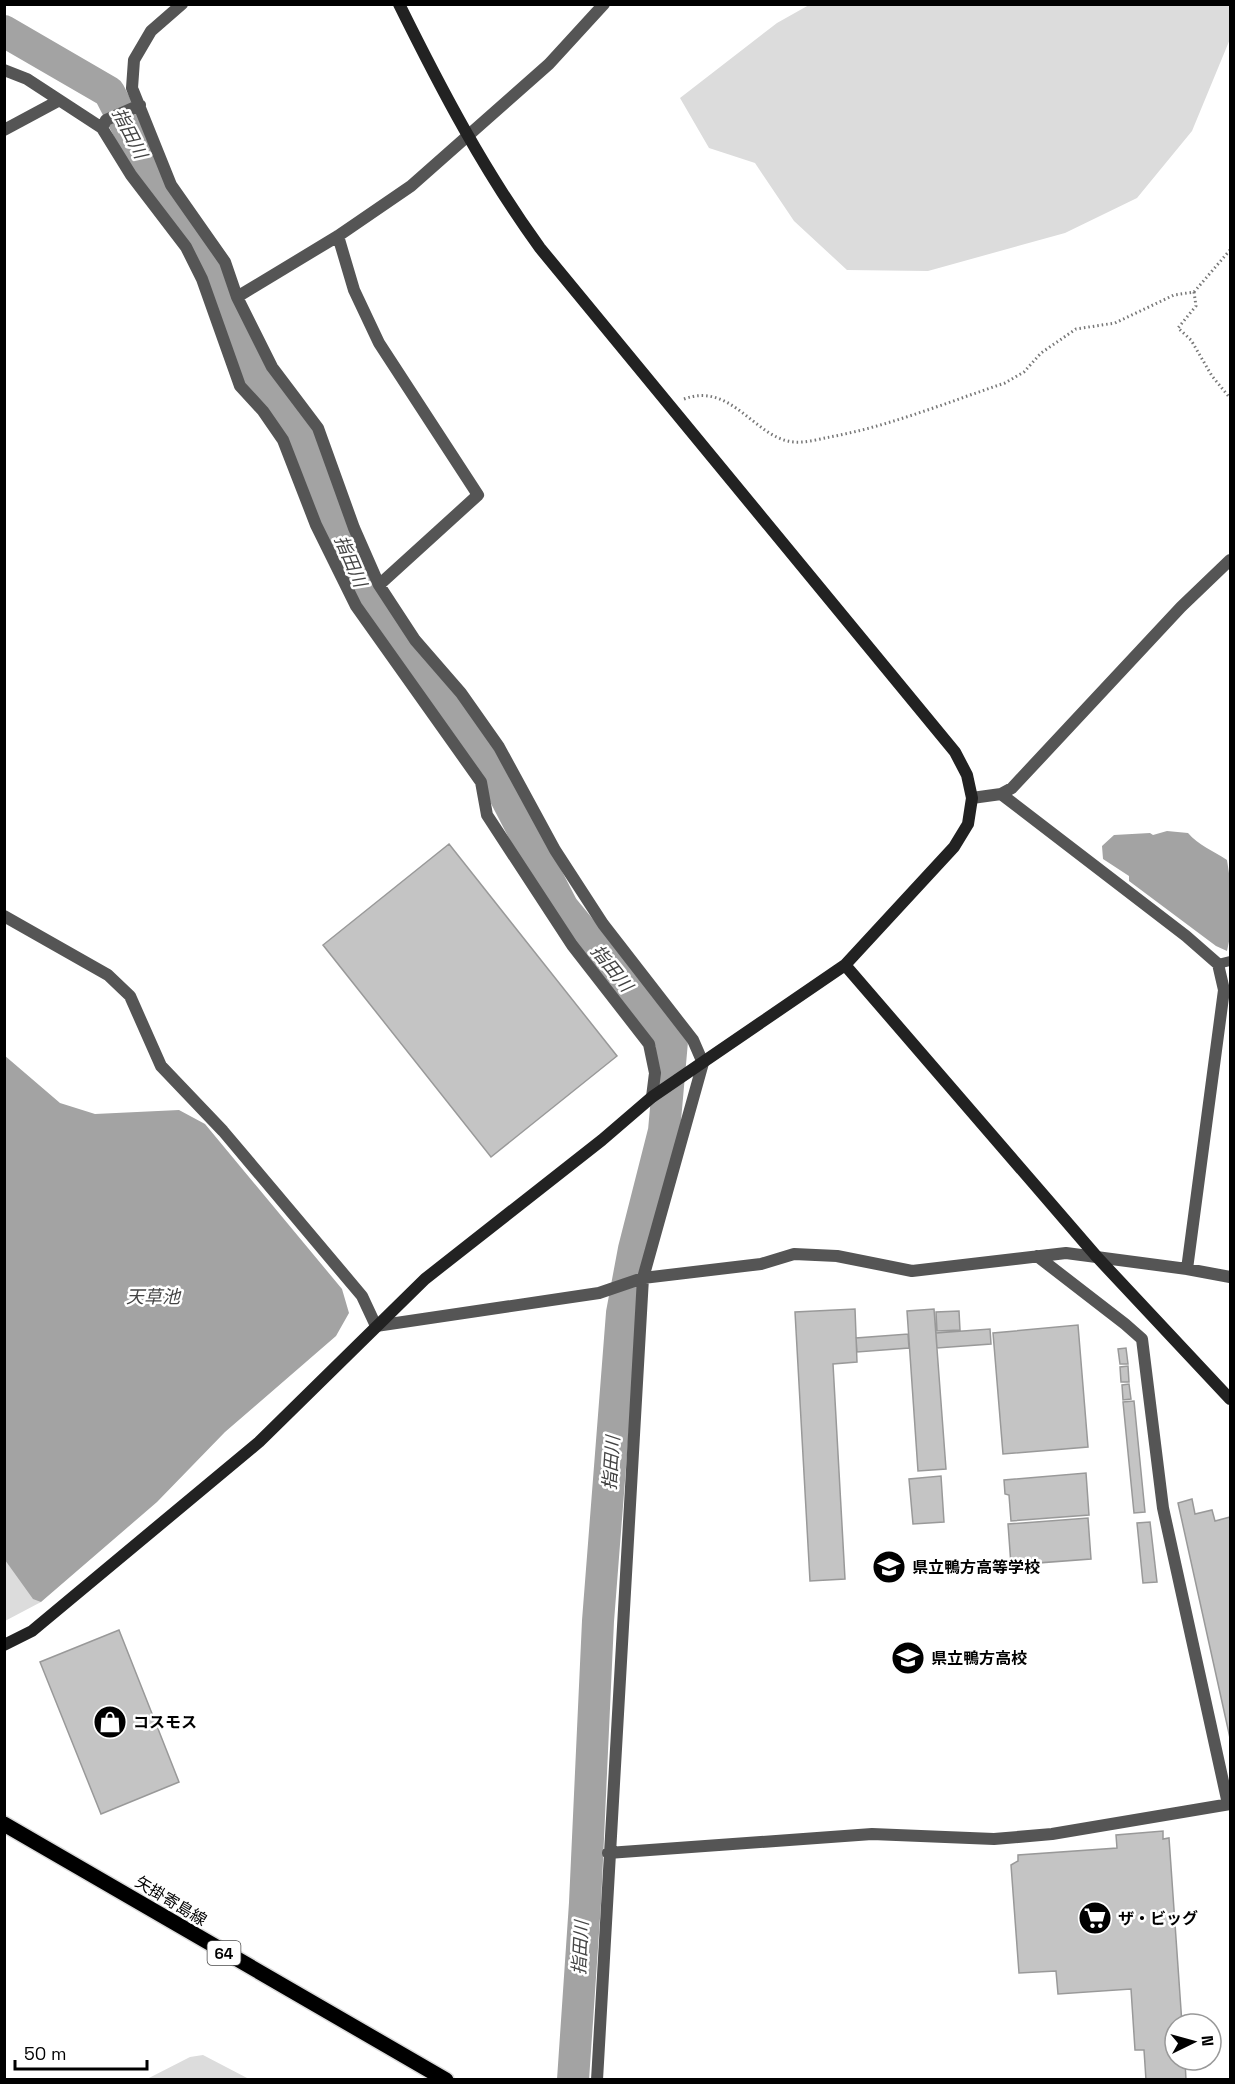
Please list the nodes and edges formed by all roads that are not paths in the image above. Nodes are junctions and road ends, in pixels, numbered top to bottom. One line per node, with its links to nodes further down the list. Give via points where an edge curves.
1 (182, 4): 6 (street, via 151,31 134,60)
2 (399, 4): 9 (street)
3 (604, 4): 9 (street, via 549,64)
4 (4, 70): 5 (street, via 27,78)
5 (58, 101): 7 (street); 8 (street)
6 (135, 106): 7 (street); 11 (street, via 171,185 225,262)
7 (104, 124): 20 (street, via 131,175 186,247 202,279 240,386 283,440 316,525 356,606 481,782 487,815 572,945 649,1044 655,1072)
8 (4, 130)
9 (467, 135): 10 (street, via 411,186); 15 (street, via 500,194 540,248 955,752 967,775)
10 (338, 236): 11 (street); 13 (street, via 354,290 379,344 478,495)
11 (237, 297): 13 (street, via 272,367 318,428)
12 (1230, 560): 14 (street, via 1012,788)
13 (379, 585): 19 (street, via 415,640 461,693 499,747 555,850 597,915 693,1040)
14 (1001, 794): 15 (street); 17 (street)
15 (972, 798): 18 (street, via 968,824 954,847)
16 (4, 916): 26 (street, via 108,975 130,996 161,1066 224,1131 362,1296)
17 (1224, 963): 23 (street, via 1224,990)
18 (845, 966): 19 (street); 22 (street)
19 (703, 1063): 20 (street); 25 (street)
20 (652, 1097): 26 (street, via 425,1279)
21 (1036, 1256): 22 (street, via 1066,1253); 25 (street, via 912,1270 837,1256 794,1254 760,1264); 29 (street, via 1142,1339 1163,1508)
22 (1097, 1257): 23 (street); 27 (street)
23 (1188, 1269): 24 (street)
24 (1230, 1277)
25 (643, 1278): 26 (street, via 599,1293); 31 (street)
26 (376, 1326): 28 (street, via 259,1442 32,1631)
27 (1230, 1399)
28 (4, 1645)
29 (1229, 1804): 31 (street, via 1052,1834 994,1839 872,1834)
30 (4, 1824): 32 (main road, 矢掛寄島線 / 64)
31 (608, 1853): 33 (street)
32 (446, 2079)
33 (597, 2079)

